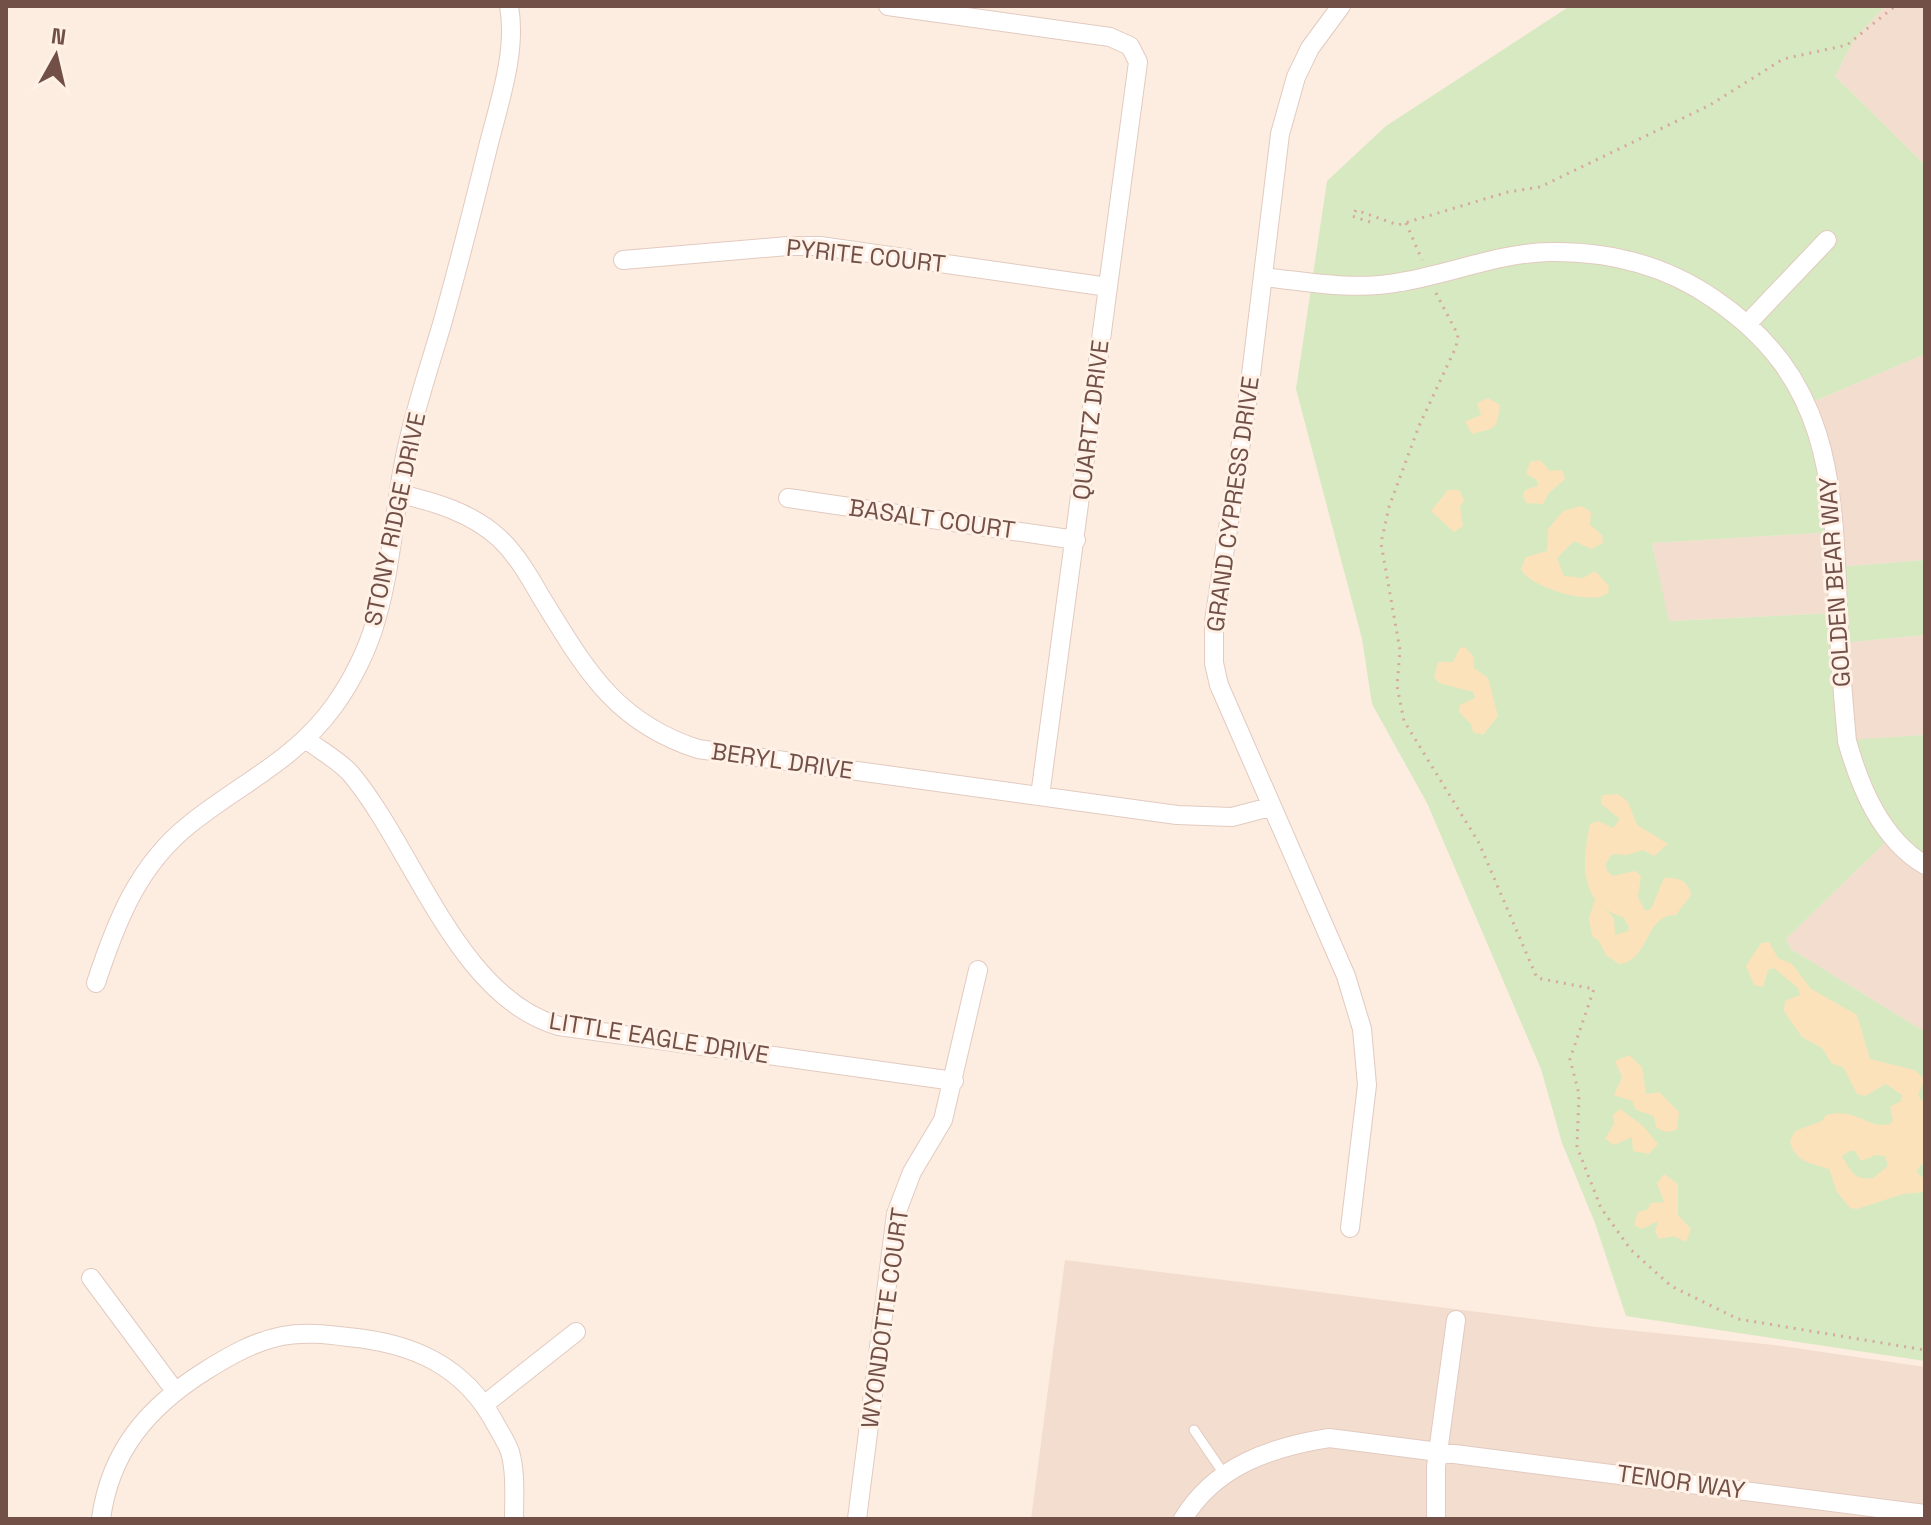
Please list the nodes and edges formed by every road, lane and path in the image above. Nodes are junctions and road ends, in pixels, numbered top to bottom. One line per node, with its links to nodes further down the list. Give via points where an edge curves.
1 (509, 6): 13 (street, STONY RIDGE DRIVE, via 502,91 407,447)
2 (888, 6): 11 (street, QUARTZ DRIVE, via 1110,37 1130,46 1139,68)
3 (1341, 6): 10 (street, GRAND CYPRESS DRIVE, via 1310,48 1286,108)
4 (1895, 6): 6 (path, via 1847,45 1783,59 1710,105 1540,187)
5 (1370, 222): 6 (path, via 1352,216 1365,210 1374,219)
6 (1406, 223): 9 (path)
7 (1827, 240): 12 (street)
8 (623, 260): 11 (street, PYRITE COURT, via 820,246)
9 (1429, 276): 10 (street, GOLDEN BEAR WAY, via 1366,287); 12 (street, GOLDEN BEAR WAY, via 1546,252 1617,257 1673,275); 27 (path, via 1458,335 1389,507 1381,543 1400,650 1399,703 1404,721 1479,843 1537,978 1594,989 1570,1059 1579,1094 1577,1147 1601,1208 1649,1269 1695,1300 1738,1319)
10 (1263, 277): 18 (street, GRAND CYPRESS DRIVE, via 1213,641 1219,685)
11 (1108, 287): 15 (street, QUARTZ DRIVE)
12 (1749, 322): 19 (street, GOLDEN BEAR WAY, via 1794,379 1821,441 1835,532 1847,741 1856,773 1883,824)
13 (400, 494): 16 (street, STONY RIDGE DRIVE, via 376,621 335,704); 17 (street, BERYL DRIVE, via 447,507 498,537 604,693 675,742)
14 (788, 498): 15 (street, BASALT COURT)
15 (1076, 540): 17 (street, QUARTZ DRIVE)
16 (307, 740): 21 (street, STONY RIDGE DRIVE, via 189,824 163,849 135,884); 22 (street, LITTLE EAGLE DRIVE, via 350,773 486,982 520,1011 559,1026)
17 (1040, 796): 18 (street, BERYL DRIVE, via 1205,817 1232,817)
18 (1270, 807): 23 (street, GRAND CYPRESS DRIVE, via 1346,976 1362,1029 1367,1085)
19 (1925, 865)
20 (978, 970): 22 (street, WYONDOTTE COURT)
21 (96, 983)
22 (954, 1081): 36 (street, WYONDOTTE COURT, via 943,1120 912,1172 896,1214)
23 (1350, 1228)
24 (91, 1278): 28 (street)
25 (1456, 1320): 31 (street)
26 (576, 1332): 29 (street)
27 (1925, 1350)
28 (175, 1391): 29 (street, via 247,1347 315,1333 372,1339 425,1355 461,1377); 34 (street, via 150,1412 121,1452)
29 (485, 1404): 35 (street, via 510,1453)
30 (1194, 1430): 32 (lane)
31 (1438, 1450): 32 (street, TENOR WAY, via 1329,1438 1260,1454); 33 (street, TENOR WAY); 38 (street)
32 (1224, 1474): 37 (street, TENOR WAY)
33 (1913, 1515)
34 (101, 1519)
35 (514, 1519)
36 (857, 1519)
37 (1183, 1519)
38 (1436, 1519)

